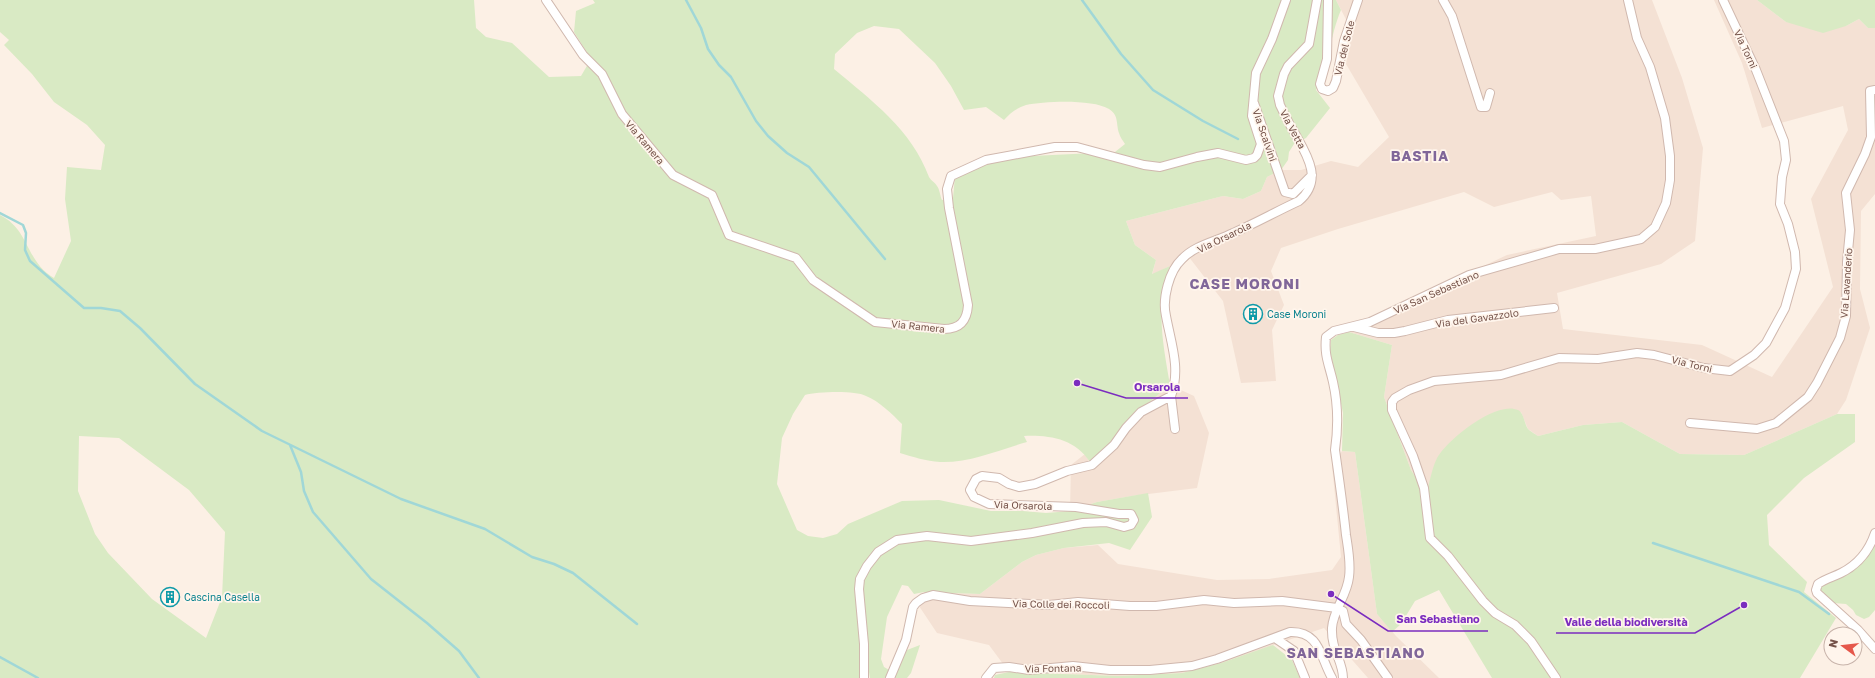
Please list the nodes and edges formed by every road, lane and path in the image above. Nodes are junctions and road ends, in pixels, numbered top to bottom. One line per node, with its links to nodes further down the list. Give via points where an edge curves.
1 (546, 0): 11 (street, Via Ramera, via 582,55 602,74 622,114 673,175 712,195 729,235 796,258 813,280 875,322 953,329 963,323 968,305 949,208 947,189 951,176 986,160 1054,147 1077,147 1160,167 1218,153 1250,160 1257,155 1260,144 1252,116)
2 (1286, 0): 11 (street, Via Scalvini, via 1256,73)
3 (1317, 0): 12 (street, Via Vetta, via 1308,44 1288,66 1278,96 1280,105 1311,165)
4 (1328, 0): 5 (street, Via del Sole, via 1327,59 1320,84 1322,89 1328,92 1336,81 1344,41)
5 (1358, 0)
6 (1443, 0): 10 (street, via 1452,16 1481,107 1487,106)
7 (1628, 0): 14 (street, Via San Sebastiano, via 1637,38 1650,67 1665,118 1670,156 1670,180 1666,203 1655,227 1641,238 1595,249 1558,249 1469,275 1370,322)
8 (1723, 0): 29 (street, Via Torni, via 1759,77 1784,141 1786,160 1780,204 1795,252 1796,269 1785,308 1766,343 1754,355 1730,371 1704,368 1654,355 1637,354 1598,359 1559,358 1501,375 1434,381 1409,390 1392,402 1392,410 1424,488 1430,538 1448,556 1483,601 1531,641)
9 (1875, 90): 16 (street, Via Lavanderio, via 1870,91 1871,137 1846,193 1850,230 1846,316 1840,338 1817,383 1808,397 1776,423 1757,429)
10 (1490, 92)
11 (1254, 102): 12 (street, Via Scalvini, via 1285,192 1293,194)
12 (1312, 175): 15 (street, Via Orsarola, via 1311,186 1299,201 1234,233 1209,242 1182,258 1172,274 1164,309 1175,352 1175,386)
13 (1554, 308): 14 (street, Via del Gavazzolo, via 1451,319 1405,331 1378,333)
14 (1353, 327): 19 (street, Via San Sebastiano, via 1334,331 1326,337 1324,351 1333,383 1338,432 1335,450 1349,564 1348,585)
15 (1171, 396): 17 (street); 22 (street, Via Orsarola, via 1142,412 1114,445 1092,465 1020,487 999,478 982,476 976,479 970,490 974,497 989,504 1076,507 1131,514 1134,520 1131,525 1124,527 1106,522 1083,523 971,541 927,536 896,540 878,552 860,579)
16 (1690, 423)
17 (1175, 429)
18 (1875, 533): 21 (street, via 1864,557 1848,569 1818,584 1816,590)
19 (1337, 608): 23 (street, Via Colle dei Roccoli, via 1282,601 1234,603 1204,600 1156,606 1078,602 1049,605 970,601 933,595 916,602 913,607 906,640); 27 (street, Via San Sebastiano, via 1332,625 1333,646 1343,671); 28 (street, via 1343,611 1346,624 1361,640)
20 (1275, 638): 24 (street, Via Fontana, via 1192,666 1150,670 1110,670 1073,666 1029,670 1009,667 994,668); 25 (street, via 1294,651); 26 (street, Via Fontana, via 1298,632 1310,637 1315,642)
21 (1875, 649)
22 (864, 678)
23 (890, 678)
24 (986, 678)
25 (1305, 678)
26 (1332, 678)
27 (1343, 678)
28 (1388, 678)
29 (1556, 678)

